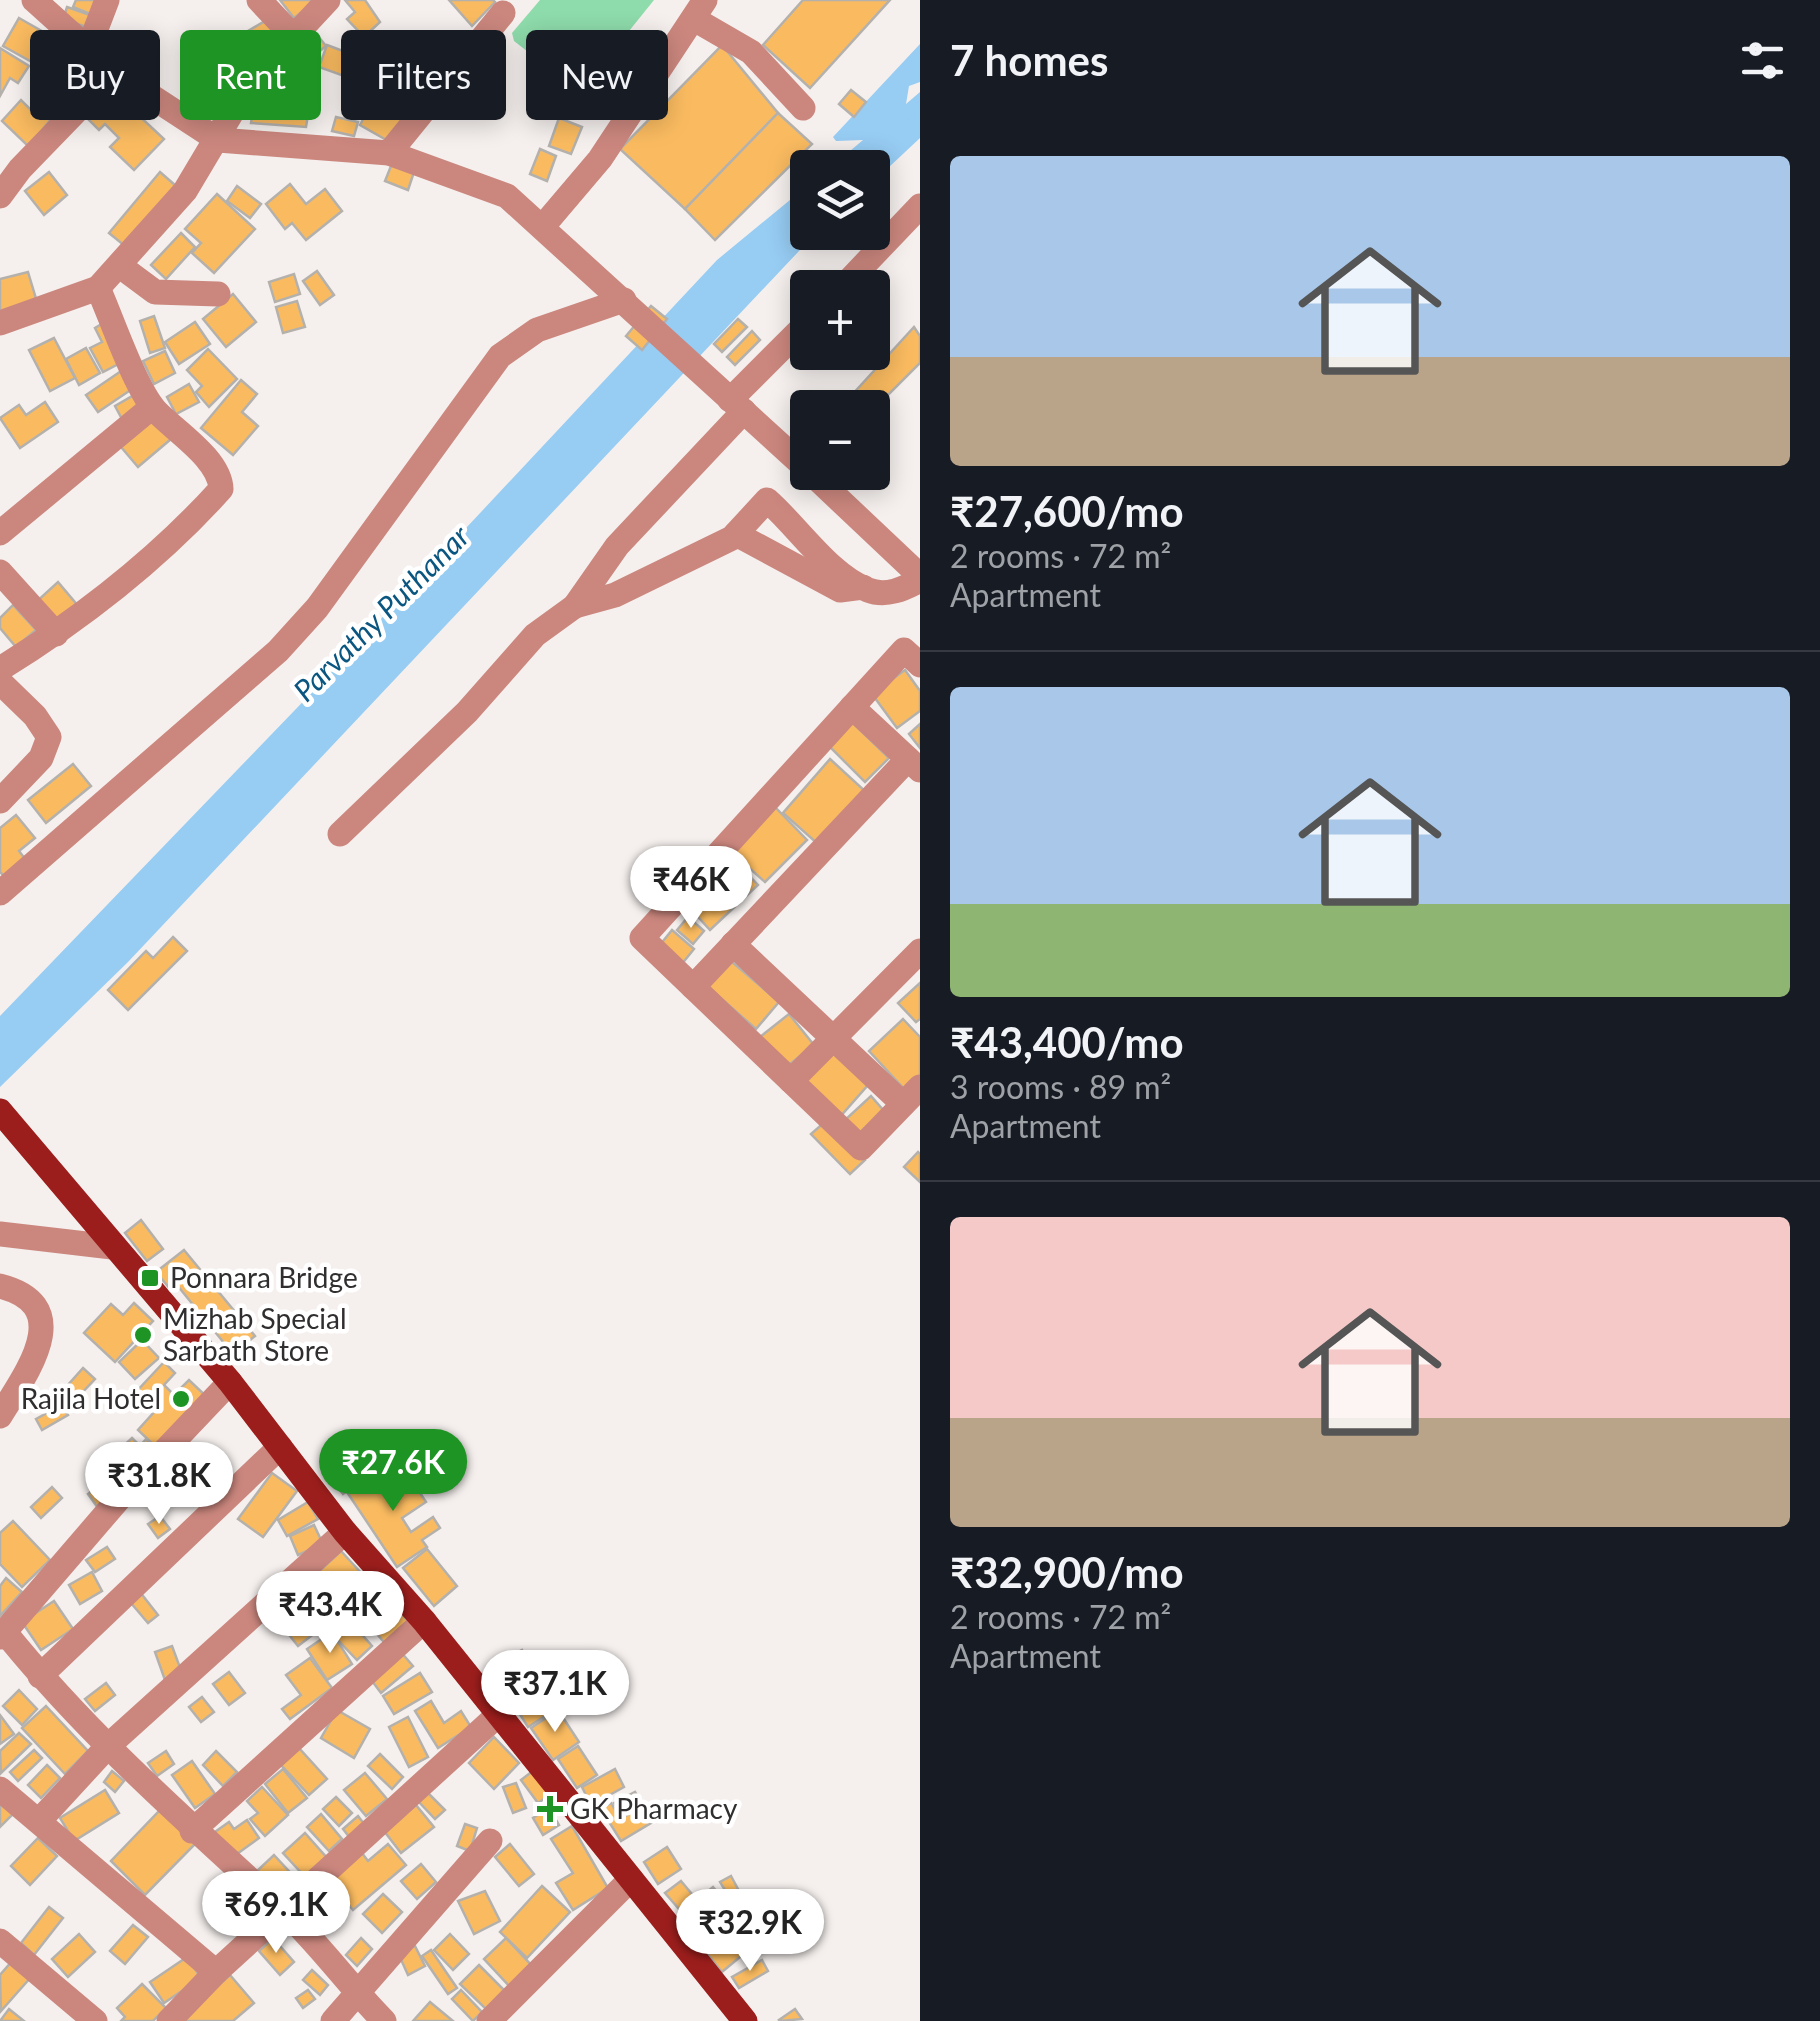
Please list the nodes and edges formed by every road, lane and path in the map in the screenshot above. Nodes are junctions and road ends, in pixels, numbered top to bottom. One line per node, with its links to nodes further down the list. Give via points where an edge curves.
1 (34, 0): 7 (street)
2 (107, 0): 8 (street)
3 (259, 0): 9 (street)
4 (328, 0): 10 (street)
5 (700, 10): 12 (street, via 751,52); 19 (street, via 600,159)
6 (503, 13): 16 (street)
7 (70, 30)
8 (95, 30)
9 (287, 30)
10 (299, 30)
11 (160, 102): 15 (street)
12 (802, 108)
13 (67, 120): 17 (street)
14 (229, 120): 15 (street)
15 (218, 140): 16 (street); 20 (street)
16 (389, 153): 19 (street, via 507,196)
17 (0, 196)
18 (920, 206): 21 (street)
19 (544, 226): 24 (street)
20 (120, 266): 22 (street); 23 (street, via 155,292)
21 (859, 270)
22 (98, 288): 25 (street); 28 (street)
23 (218, 294)
24 (632, 308): 27 (street); 45 (street, via 537,330 500,356 317,608 278,650)
25 (0, 323)
26 (790, 343): 27 (street)
27 (737, 406): 29 (street); 36 (street, via 617,546)
28 (152, 407): 31 (street); 37 (street, via 202,456 221,489)
29 (790, 454)
30 (829, 490): 34 (street)
31 (0, 533)
32 (736, 534): 35 (street, via 840,590); 35 (street, via 767,500); 36 (street, via 615,595)
33 (0, 572): 37 (street)
34 (920, 578): 35 (street, via 898,592)
35 (863, 586)
36 (575, 606): 44 (street, via 535,635)
37 (56, 634): 39 (street)
38 (920, 665): 41 (street, via 904,650)
39 (0, 669)
40 (0, 682): 43 (street, via 49,737 41,758)
41 (852, 706): 42 (street); 48 (street, via 642,938)
42 (914, 764): 46 (street)
43 (0, 802)
44 (340, 834)
45 (0, 892)
46 (733, 944): 48 (street); 49 (street)
47 (920, 951): 49 (street)
48 (693, 986): 50 (street)
49 (835, 1036): 50 (street); 51 (street)
50 (791, 1080): 51 (street, via 861,1148)
51 (912, 1095)
52 (1, 1112): 54 (main road)
53 (0, 1234): 54 (street)
54 (112, 1247): 56 (main road)
55 (0, 1286): 57 (street, via 27,1300 42,1332)
56 (230, 1382): 58 (main road); 61 (street)
57 (0, 1416)
58 (280, 1447): 59 (main road); 62 (street)
59 (346, 1532): 60 (main road); 64 (street)
60 (424, 1621): 63 (main road); 67 (street)
61 (2, 1634): 62 (street)
62 (40, 1676): 64 (street)
63 (499, 1714): 69 (main road); 70 (street)
64 (108, 1746): 66 (street); 67 (street)
65 (0, 1790): 66 (street)
66 (39, 1821): 72 (street)
67 (192, 1831): 70 (street)
68 (490, 1841): 73 (street)
69 (630, 1879): 78 (street); 79 (main road)
70 (284, 1910): 72 (street); 73 (street)
71 (0, 1941): 74 (street)
72 (216, 1972): 75 (street)
73 (357, 1994): 76 (street); 77 (street)
74 (95, 2021)
75 (170, 2021)
76 (332, 2021)
77 (384, 2021)
78 (489, 2021)
79 (745, 2021)

